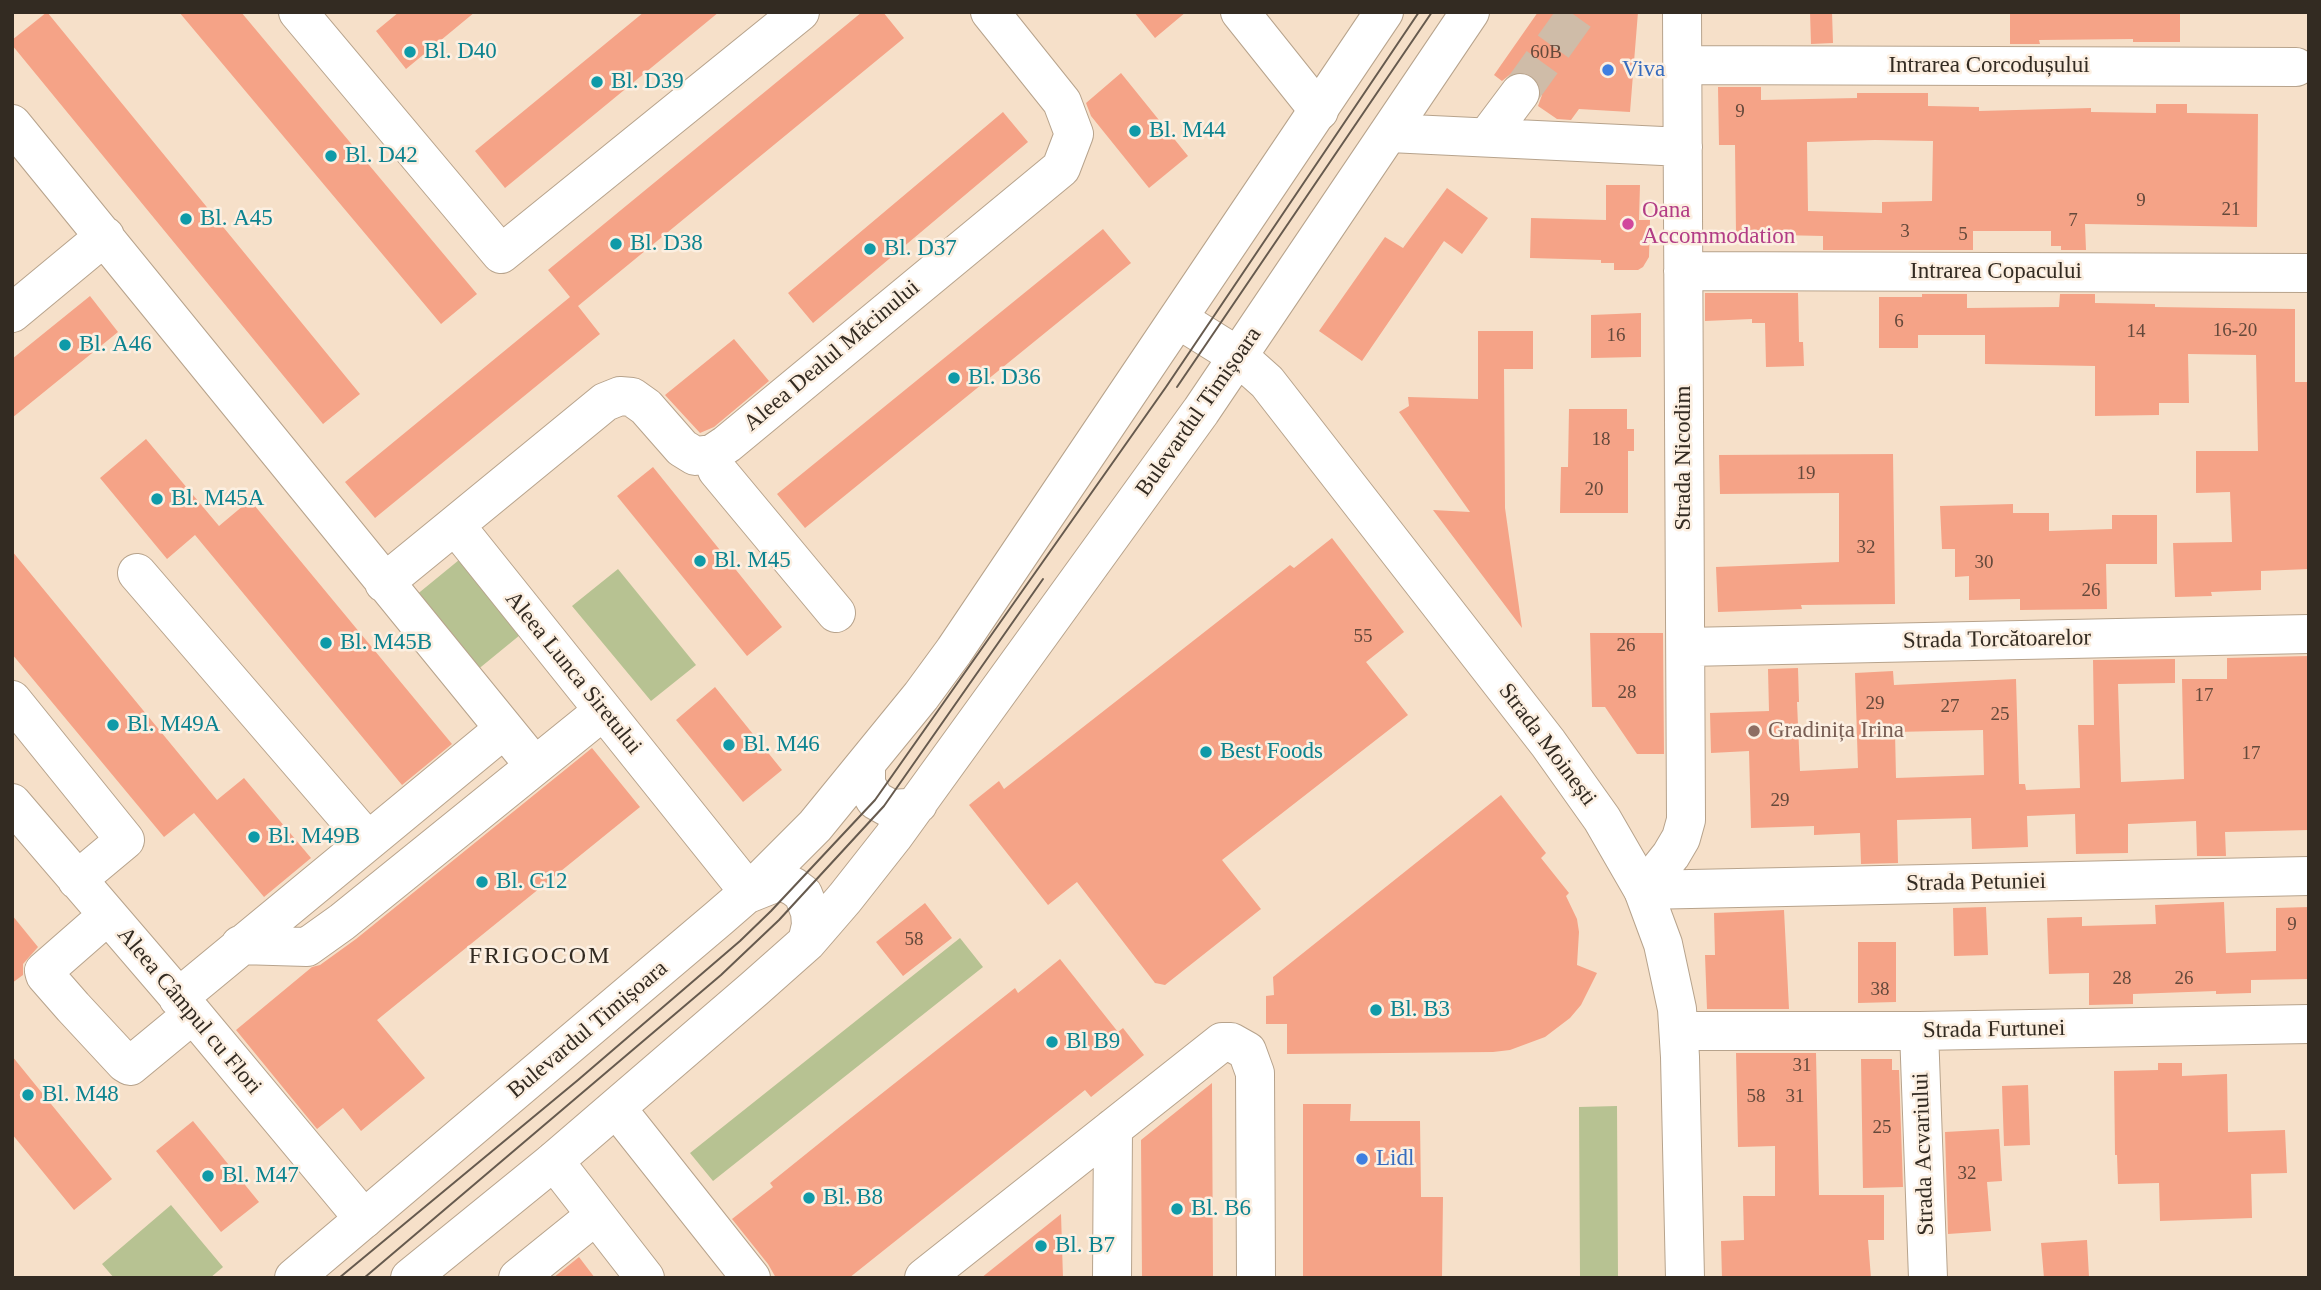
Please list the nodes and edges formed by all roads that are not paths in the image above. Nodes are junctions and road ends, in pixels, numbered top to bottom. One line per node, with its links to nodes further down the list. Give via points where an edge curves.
1 (298, 12): 2 (street, via 501,254)
2 (800, 12)
3 (990, 12): 22 (street, Aleea Dealul Măcinului, via 1062,102 1074,134 1061,168)
4 (1240, 12): 11 (street)
5 (1384, 12): 11 (street, Bulevardul Timișoara)
6 (1471, 12): 13 (street, Bulevardul Timișoara)
7 (1682, 12): 8 (street, Strada Nicodim)
8 (1682, 65): 9 (street, Intrarea Corcodușului); 15 (street, Strada Nicodim)
9 (2296, 67)
10 (1520, 93): 14 (street)
11 (1319, 111): 20 (street, Bulevardul Timișoara)
12 (12, 124): 16 (street)
13 (1390, 133): 14 (street); 21 (street, Bulevardul Timișoara)
14 (1487, 137): 15 (street)
15 (1683, 147): 17 (street, Strada Nicodim)
16 (105, 236): 19 (street); 25 (street)
17 (1683, 271): 18 (street, Intrarea Copacului); 28 (street, Strada Nicodim)
18 (2309, 274)
19 (12, 313)
20 (1178, 319): 21 (street, Strada Moinești); 33 (street, Bulevardul Timișoara, via 948,660)
21 (1239, 357): 35 (street, Bulevardul Timișoara); 39 (street, Strada Moinești, via 1267,382 1548,743 1602,818)
22 (712, 454): 23 (street, via 695,456 682,448 646,407 632,397 620,396 605,402); 26 (street, via 717,470)
23 (455, 525): 25 (street); 30 (street, Aleea Lunca Siretului)
24 (137, 573): 36 (street)
25 (384, 583): 31 (street)
26 (836, 613)
27 (2309, 634): 28 (street, Strada Torcătoarelor)
28 (1686, 647): 39 (street, Strada Nicodim, via 1686,820 1671,855)
29 (12, 701): 38 (street, via 125,840)
30 (603, 710): 32 (street); 40 (street, Aleea Lunca Siretului)
31 (504, 729): 32 (street); 36 (street)
32 (534, 765): 43 (street, via 307,947)
33 (866, 765): 35 (street, via 866,784 875,800 899,810); 40 (street, Bulevardul Timișoara, via 815,826)
34 (12, 803): 38 (street, Aleea Câmpul cu Flori)
35 (918, 804): 42 (street, Bulevardul Timișoara)
36 (368, 841): 43 (street)
37 (2309, 876): 39 (street, Strada Petuniei)
38 (77, 880): 41 (street, Aleea Câmpul cu Flori)
39 (1643, 890): 46 (street, Strada Moinești, via 1663,944)
40 (749, 892): 42 (street, via 786,883 803,894 810,912); 52 (street, Bulevardul Timișoara)
41 (108, 915): 44 (street, Aleea Câmpul cu Flori); 44 (street, via 44,971 45,975 130,1066)
42 (807, 942): 48 (street, Bulevardul Timișoara)
43 (240, 945): 44 (street)
44 (185, 1006): 52 (street, Aleea Câmpul cu Flori)
45 (2309, 1024): 47 (street, Strada Furtunei)
46 (1679, 1031): 47 (street, Strada Furtunei); 61 (street, Strada Moinești)
47 (1919, 1031): 62 (street, Strada Acvariului)
48 (617, 1109): 50 (street, Bulevardul Timișoara); 57 (street)
49 (1113, 1128): 58 (street); 59 (street); 60 (street, via 1222,1042 1247,1051 1255,1073)
50 (554, 1161): 51 (street); 54 (street, Bulevardul Timișoara)
51 (596, 1215): 55 (street); 56 (street)
52 (364, 1219): 53 (street, Bulevardul Timișoara)
53 (294, 1278)
54 (410, 1278)
55 (518, 1278)
56 (645, 1278)
57 (751, 1278)
58 (924, 1278)
59 (1112, 1278)
60 (1256, 1278)
61 (1685, 1278)
62 (1928, 1278)

